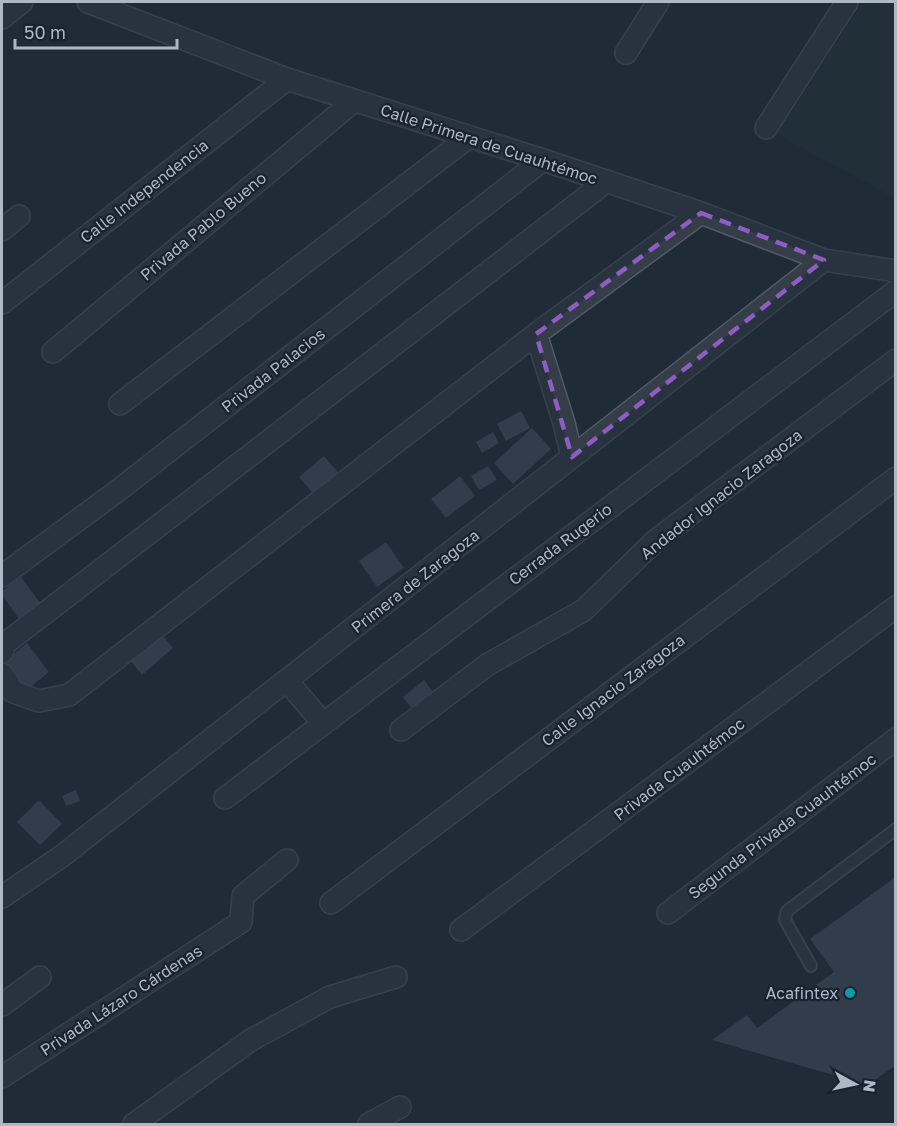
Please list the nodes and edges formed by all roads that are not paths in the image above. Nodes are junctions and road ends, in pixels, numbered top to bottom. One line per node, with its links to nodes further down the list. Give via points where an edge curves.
1 (22, 2): 6 (street)
2 (88, 2): 5 (street, Calle Primera de Cuauhtémoc)
3 (658, 2): 7 (street)
4 (847, 2): 10 (street)
5 (118, 6): 8 (street, Calle Primera de Cuauhtémoc)
6 (2, 18)
7 (626, 53)
8 (287, 79): 9 (street, Calle Primera de Cuauhtémoc); 20 (street, Calle Independencia)
9 (354, 101): 11 (street, Calle Primera de Cuauhtémoc); 22 (street, Privada Pablo Bueno)
10 (766, 128)
11 (469, 137): 12 (street, Calle Primera de Cuauhtémoc); 24 (street)
12 (543, 160): 13 (street, Calle Primera de Cuauhtémoc); 27 (street, Privada Palacios)
13 (607, 182): 14 (street, Calle Primera de Cuauhtémoc); 29 (street, via 6,643)
14 (701, 213): 17 (street, Calle Primera de Cuauhtémoc); 21 (street)
15 (19, 216): 16 (street)
16 (2, 230)
17 (824, 260): 18 (street, Calle Primera de Cuauhtémoc); 25 (street, Primera de Zaragoza)
18 (896, 271)
19 (896, 291): 32 (street, Cerrada Rugerio)
20 (2, 303)
21 (536, 334): 25 (street); 30 (street, via 69,695 39,701 13,692)
22 (53, 351)
23 (896, 360): 33 (street, Andador Ignacio Zaragoza, via 656,540 584,610 487,665)
24 (120, 404)
25 (572, 457): 31 (street, Primera de Zaragoza)
26 (896, 478): 39 (street, Calle Ignacio Zaragoza)
27 (2, 576)
28 (896, 607): 41 (street, Privada Cuauhtémoc)
29 (2, 652)
30 (2, 674)
31 (287, 681): 32 (street); 38 (street, Primera de Zaragoza, via 62,856)
32 (323, 723): 35 (street, Cerrada Rugerio)
33 (401, 730)
34 (896, 739): 40 (street, Segunda Privada Cuauhtémoc)
35 (225, 798)
36 (896, 829): 42 (lane, via 787,911 784,920)
37 (287, 860): 46 (street, Privada Lázaro Cárdenas, via 243,896 241,922)
38 (2, 897)
39 (331, 903)
40 (668, 913)
41 (461, 930)
42 (811, 966)
43 (40, 977): 45 (street)
44 (396, 977): 48 (street, via 330,997 251,1040)
45 (2, 1005)
46 (2, 1077)
47 (400, 1107): 49 (street)
48 (134, 1125)
49 (369, 1125)

